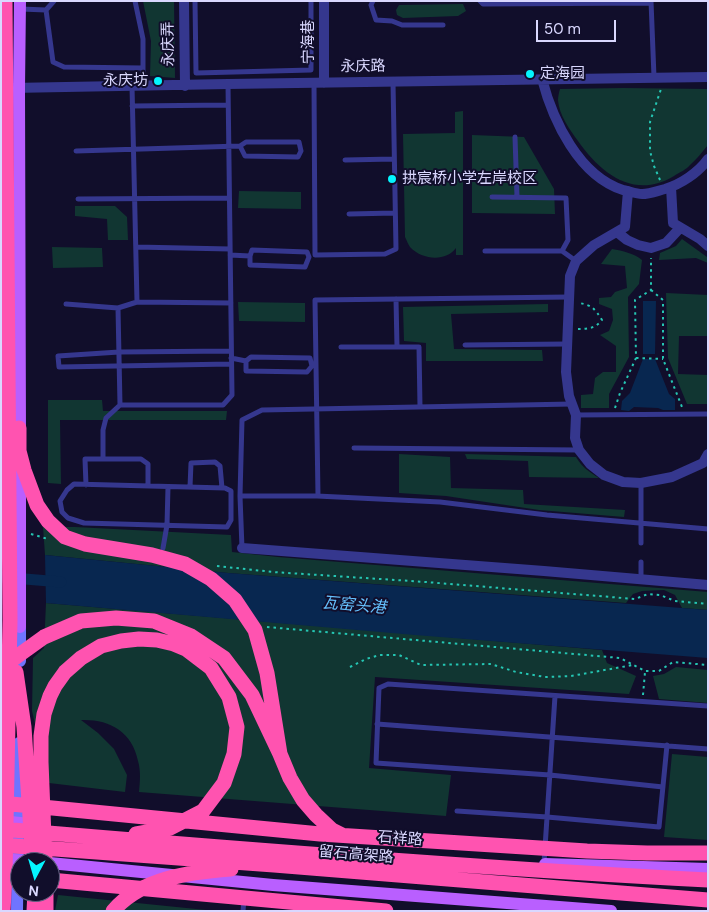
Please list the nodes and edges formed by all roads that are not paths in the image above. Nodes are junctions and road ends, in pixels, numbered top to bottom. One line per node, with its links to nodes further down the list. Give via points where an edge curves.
1 (5, 1): 47 (highway, bridge)
2 (54, 1): 12 (lane)
3 (135, 1): 14 (lane)
4 (184, 1): 23 (street, 永庆弄)
5 (195, 1): 6 (lane, via 196,73 311,70)
6 (311, 1)
7 (324, 1): 19 (street, 宁海巷)
8 (373, 1): 13 (lane, via 376,20 392,20 402,25)
9 (480, 1): 10 (lane, via 484,4)
10 (651, 2): 15 (lane)
11 (20, 5): 12 (lane); 24 (main road)
12 (46, 10): 14 (lane, via 53,62 64,68)
13 (444, 25)
14 (143, 68): 22 (lane)
15 (658, 77): 16 (street, 永庆路); 17 (street, 永庆路)
16 (708, 77)
17 (542, 79): 18 (street, 永庆路); 37 (street, via 573,150 600,179)
18 (393, 81): 19 (street, 永庆路); 34 (lane)
19 (319, 83): 20 (street, 永庆路); 43 (lane, via 315,255 385,254 396,249)
20 (228, 84): 23 (street, 永庆路); 26 (lane)
21 (132, 86): 22 (street, 永庆路); 24 (street, 永庆路); 27 (lane)
22 (143, 86): 23 (street, 永庆路)
23 (185, 86)
24 (19, 88): 25 (street, 永庆路); 98 (main road, via 21,531)
25 (1, 89)
26 (228, 105): 27 (lane); 30 (lane)
27 (132, 106): 31 (lane)
28 (515, 137): 39 (lane)
29 (240, 146): 29 (lane, via 246,142 299,142 301,151 298,157 244,156); 30 (lane)
30 (229, 147): 31 (lane); 40 (lane)
31 (133, 148): 32 (lane); 42 (lane)
32 (76, 151)
33 (708, 158): 36 (street, via 686,180)
34 (394, 159): 35 (lane); 43 (lane)
35 (345, 160)
36 (667, 188): 37 (street, via 641,194); 45 (street, via 673,223)
37 (628, 191): 46 (street, via 625,227)
38 (492, 197): 39 (lane)
39 (517, 197): 51 (lane, via 566,198 568,240)
40 (229, 198): 42 (lane); 52 (lane)
41 (78, 199): 42 (lane)
42 (135, 199): 49 (lane)
43 (395, 213): 44 (lane)
44 (348, 214)
45 (680, 228): 46 (street, via 666,243 651,248 626,240); 48 (street)
46 (617, 232): 54 (street, via 594,245)
47 (7, 235): 98 (highway, bridge); 106 (highway, bridge, via 16,278 19,451 37,505 65,537 185,564 211,579 235,600 255,630 267,673)
48 (708, 246)
49 (136, 247): 52 (lane); 57 (lane)
50 (485, 251): 51 (lane)
51 (562, 251): 54 (lane)
52 (230, 252): 53 (lane); 58 (lane)
53 (250, 256): 53 (lane, via 250,266 305,267 309,257 306,252 252,250)
54 (576, 261): 56 (street, via 570,276)
55 (396, 299): 56 (lane); 64 (lane); 74 (lane, via 315,300)
56 (569, 301): 62 (street)
57 (137, 302): 58 (lane); 60 (lane)
58 (231, 303): 65 (lane)
59 (66, 304): 60 (lane)
60 (118, 308): 66 (lane)
61 (465, 344): 62 (lane)
62 (567, 344): 71 (street, via 566,372)
63 (341, 347): 64 (lane)
64 (397, 347): 73 (lane, via 419,347)
65 (231, 351): 66 (lane); 67 (lane)
66 (119, 352): 70 (lane); 70 (lane, via 58,356 59,367)
67 (231, 358): 68 (lane); 69 (lane)
68 (246, 361): 68 (lane, via 246,371 307,372 312,366 310,358 251,357)
69 (231, 364): 70 (lane); 72 (lane, via 232,395 223,405)
70 (119, 366): 72 (lane)
71 (572, 404): 73 (lane); 76 (street)
72 (120, 405): 80 (lane, via 106,418)
73 (420, 407): 74 (lane)
74 (316, 409): 87 (lane, via 262,410 242,420); 88 (lane)
75 (708, 414): 76 (lane)
76 (576, 415): 78 (street, via 575,438)
77 (354, 448): 78 (lane)
78 (579, 450): 81 (street, via 604,475 624,482)
79 (708, 454): 81 (street, via 703,463 672,477)
80 (102, 459): 82 (lane, via 85,459); 83 (lane, via 141,459 148,464)
81 (641, 483): 89 (lane)
82 (86, 485): 83 (lane); 90 (lane, via 74,484 63,495 60,501 62,512 68,518 84,523)
83 (148, 486): 84 (lane)
84 (168, 487): 85 (lane); 90 (lane)
85 (190, 487): 86 (lane); 86 (lane, via 191,463 215,462 220,466)
86 (222, 488): 90 (lane, via 231,491 231,520 227,527)
87 (240, 496): 88 (lane); 94 (lane)
88 (318, 496): 89 (lane, via 440,502)
89 (641, 524): 91 (lane); 92 (lane)
90 (167, 525): 93 (lane)
91 (708, 529)
92 (641, 543)
93 (163, 548)
94 (242, 548): 96 (street)
95 (641, 562): 96 (lane)
96 (641, 580): 97 (street)
97 (708, 585)
98 (15, 624): 113 (main road); 118 (highway, bridge); 132 (highway, bridge)
99 (1, 674): 106 (highway, bridge, via 12,660 44,636 81,621 116,618 154,621 191,636 224,658 252,695)
100 (555, 696): 101 (lane); 102 (lane, via 388,684 379,688); 103 (lane)
101 (708, 706)
102 (378, 724): 103 (lane); 107 (lane, via 376,763)
103 (552, 736): 104 (lane); 107 (lane)
104 (667, 745): 105 (lane); 108 (lane)
105 (708, 749)
106 (280, 754): 122 (highway, bridge, via 303,800 332,830 370,848)
107 (550, 775): 108 (lane); 111 (lane)
108 (663, 787): 111 (lane, via 659,827)
109 (1, 803): 120 (highway, 留石高架路, bridge, via 320,834 587,851)
110 (457, 811): 111 (lane)
111 (547, 817): 123 (lane)
112 (1, 821): 113 (main road, 石祥路)
113 (18, 823): 117 (main road); 123 (main road, 石祥路, via 283,848)
114 (1, 829): 115 (highway, 留石高架路, bridge)
115 (111, 838): 119 (highway, bridge, via 170,828 202,811 224,782 234,754 237,727 229,697 211,668 174,644 139,639 101,646 81,658 55,686 44,714 41,736); 122 (highway, 留石高架路, bridge)
116 (1, 845): 124 (highway, 留石高架路, bridge)
117 (17, 852)
118 (32, 852)
119 (45, 852)
120 (708, 853)
121 (60, 864): 128 (main road)
122 (452, 864): 126 (highway, 留石高架路, bridge)
123 (544, 864): 125 (main road, 石祥路)
124 (274, 866): 130 (highway, 留石高架路, bridge); 133 (highway, bridge, via 182,875 141,888)
125 (708, 869)
126 (708, 880)
127 (60, 881): 136 (highway, bridge)
128 (245, 882): 129 (main road); 134 (lane)
129 (359, 892): 131 (main road); 135 (lane)
130 (708, 900)
131 (522, 908): 137 (main road)
132 (3, 911)
133 (113, 911)
134 (243, 911)
135 (357, 911)
136 (386, 911)
137 (611, 911)

